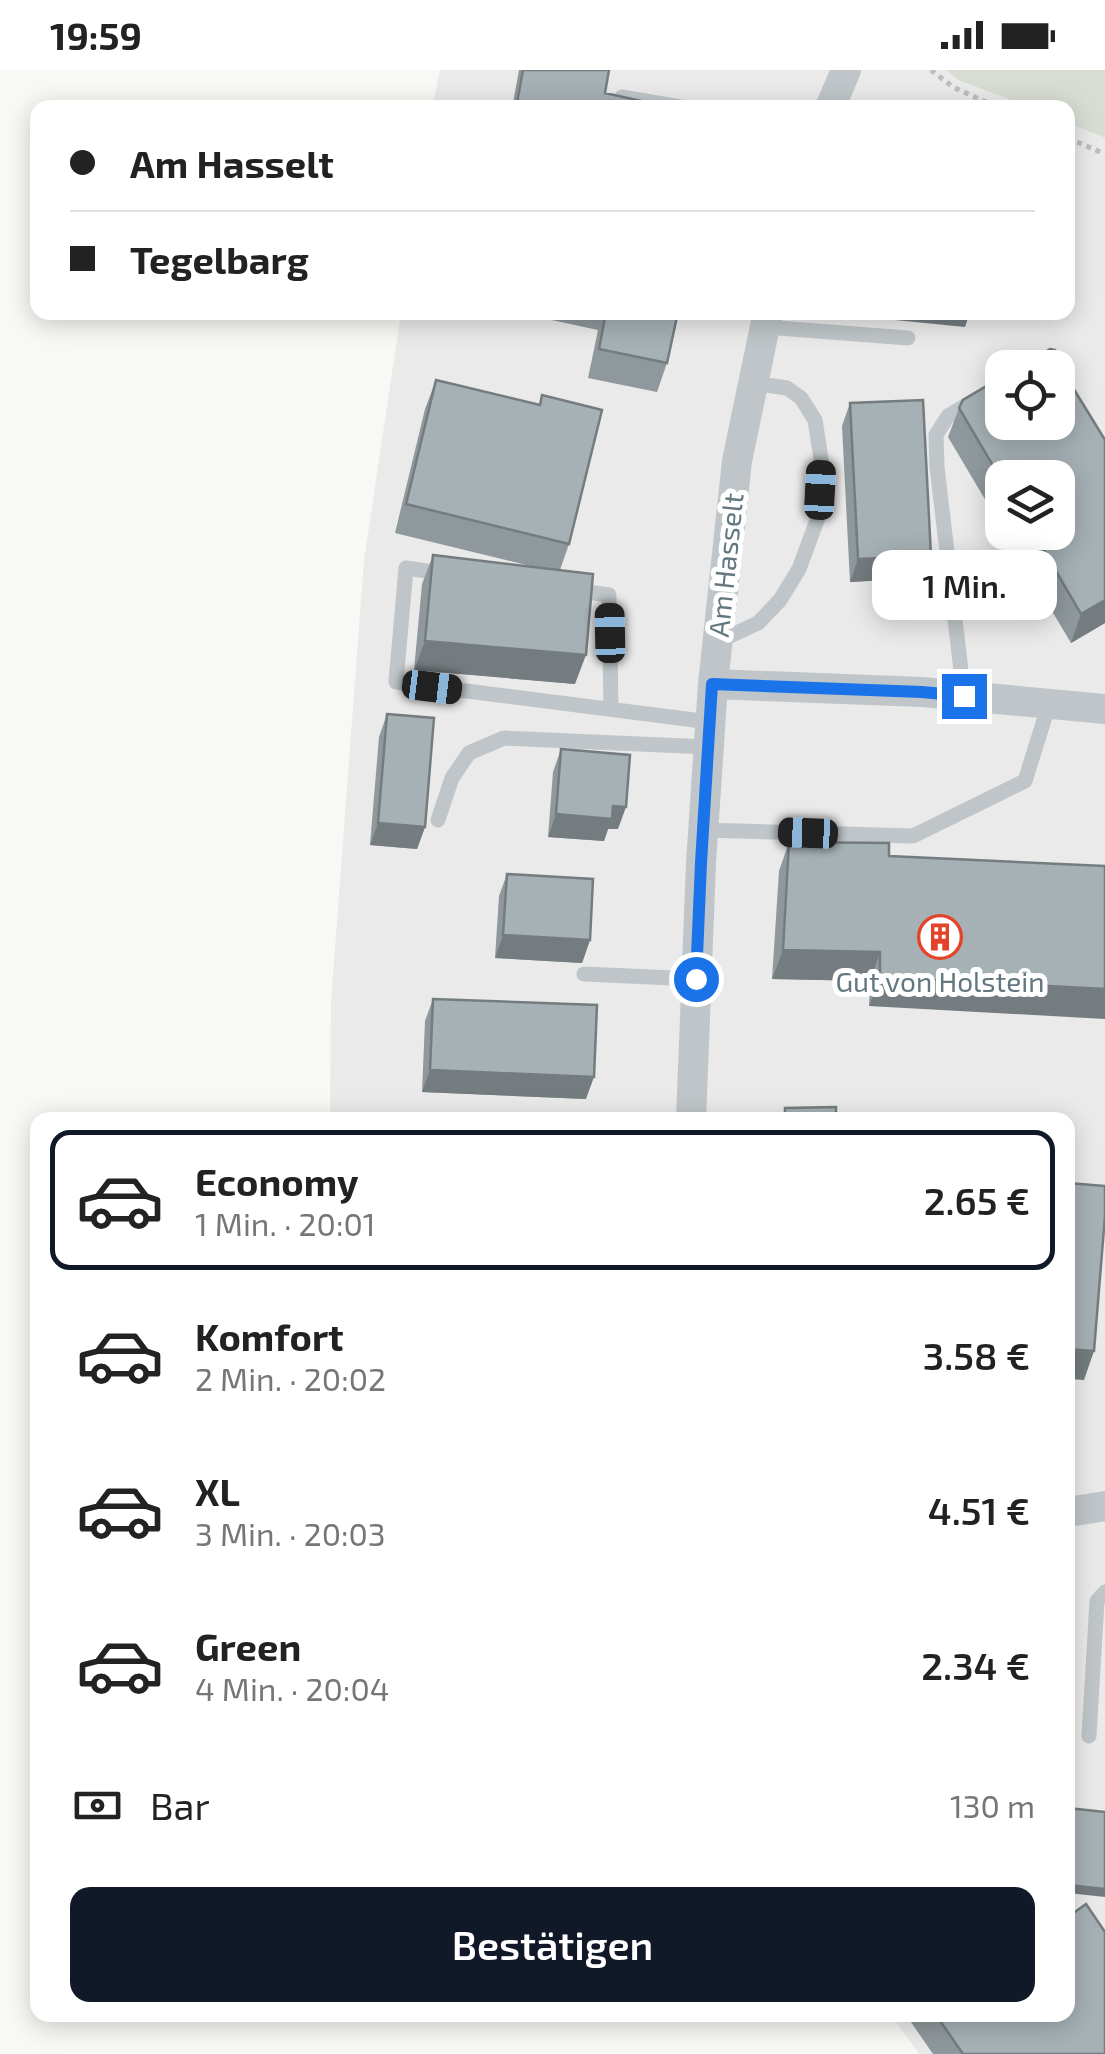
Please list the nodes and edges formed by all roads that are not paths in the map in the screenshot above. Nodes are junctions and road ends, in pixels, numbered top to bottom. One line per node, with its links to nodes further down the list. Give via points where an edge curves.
1 (846, 70): 4 (street)
2 (622, 97): 3 (lane)
3 (644, 100)
4 (833, 100)
5 (766, 320): 6 (lane); 7 (street, Am Hasselt)
6 (908, 338)
7 (753, 383): 11 (street, Am Hasselt, via 737,460); 11 (lane, via 787,388 815,420 822,465 819,515 780,600 758,623)
8 (985, 394): 13 (lane, via 948,416 936,434)
9 (461, 576): 15 (lane, via 406,568 396,682)
10 (554, 588): 15 (lane, via 609,595)
11 (717, 642): 12 (street, Am Hasselt)
12 (712, 684): 13 (street); 17 (street, Am Hasselt)
13 (964, 696): 14 (street)
14 (1049, 704): 16 (street); 19 (lane, via 1025,781 913,836)
15 (611, 709): 17 (lane)
16 (1105, 709)
17 (709, 734): 18 (lane, via 504,738 468,753); 19 (street, Am Hasselt)
18 (438, 820)
19 (703, 830): 21 (street, Am Hasselt)
20 (584, 974): 21 (lane)
21 (696, 979): 22 (street, Am Hasselt)
22 (690, 1112)
23 (1105, 1506): 24 (street)
24 (1075, 1511)
25 (1105, 1592): 26 (lane, via 1097,1602)
26 (1089, 1736)

